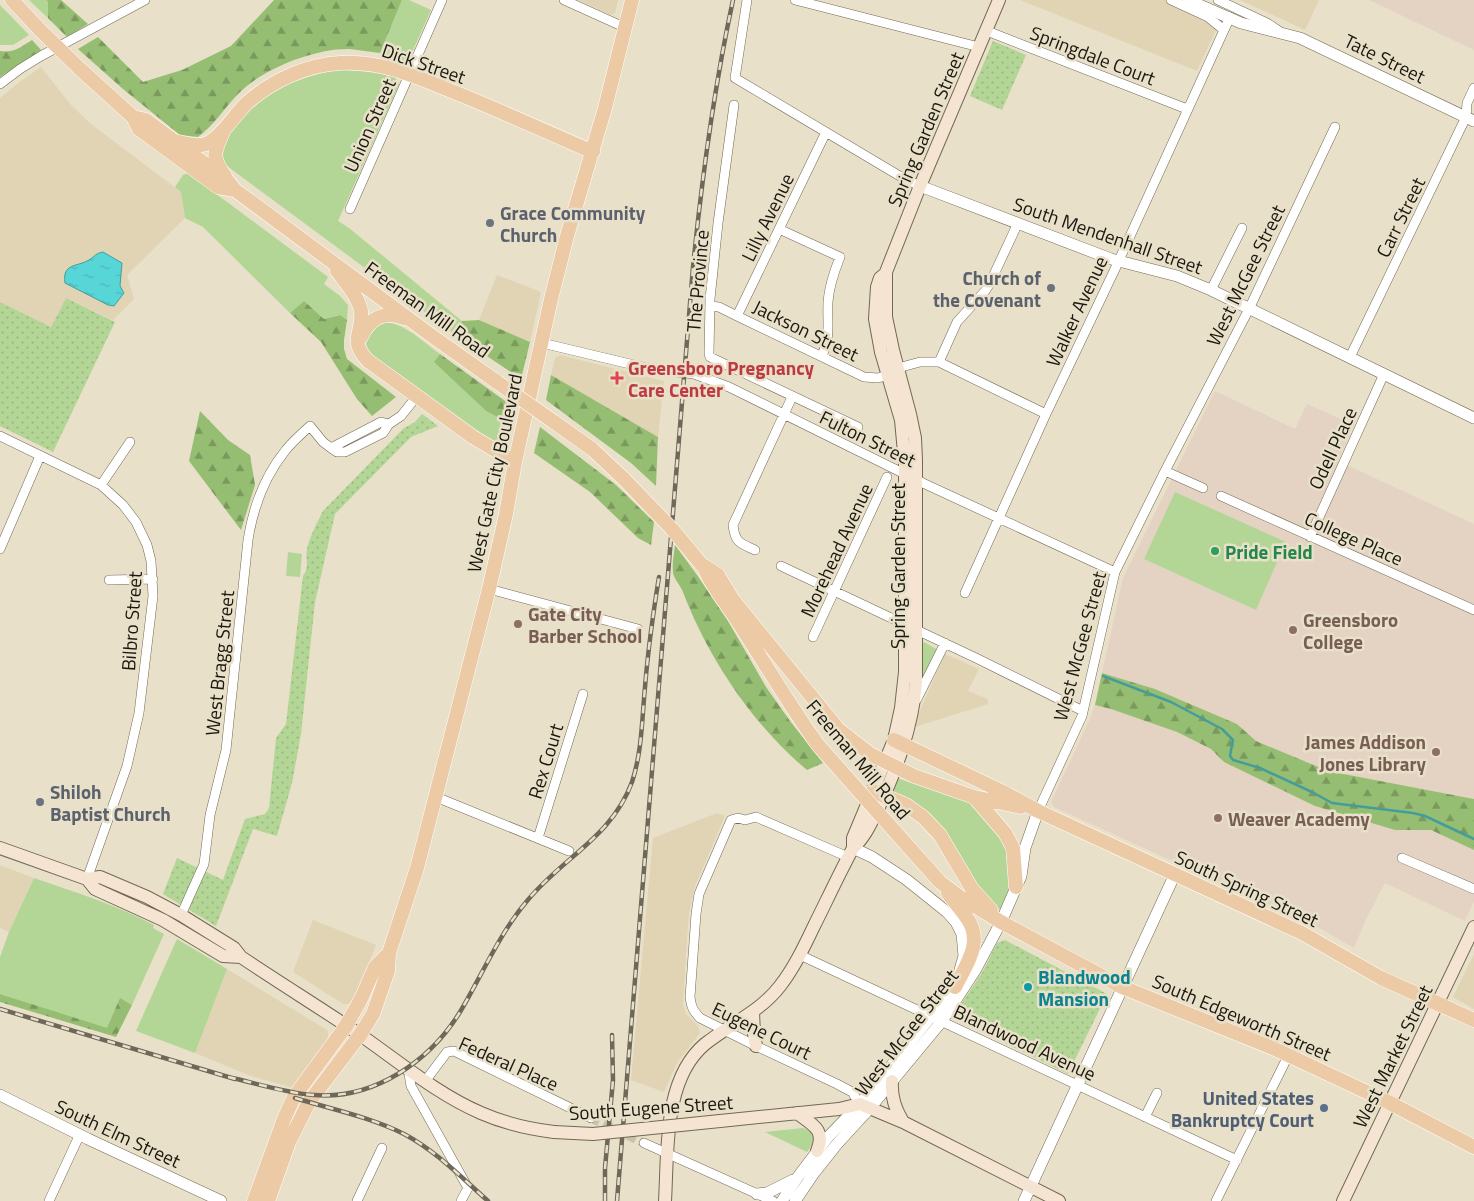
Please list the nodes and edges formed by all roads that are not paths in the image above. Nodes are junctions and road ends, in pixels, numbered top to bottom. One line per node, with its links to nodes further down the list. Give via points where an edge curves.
1 (12, 0): 24 (main road, Freeman Mill Road, bridge)
2 (442, 0): 19 (street, Union Street)
3 (564, 0): 14 (street)
4 (632, 0): 14 (main road, West Gate City Boulevard)
5 (747, 0): 28 (street, South Mendenhall Street, via 735,78)
6 (795, 0): 18 (street)
7 (999, 0): 16 (main road, Spring Garden Street)
8 (1171, 0): 15 (street, via 1208,17)
9 (1188, 0): 12 (street, Tate Street)
10 (1218, 0): 17 (street, Tate Street, via 1267,22)
11 (139, 1): 20 (street, via 41,56)
12 (1203, 3): 13 (street, Tate Street)
13 (1230, 17): 15 (street, Walker Avenue); 17 (street, Tate Street)
14 (626, 28): 30 (main road, West Gate City Boulevard)
15 (1224, 30): 23 (street, Walker Avenue)
16 (987, 31): 18 (main road, Spring Garden Street); 23 (street, Springdale Court)
17 (1279, 31): 25 (street, Tate Street, via 1316,44)
18 (979, 47): 32 (main road, Spring Garden Street)
19 (409, 74): 27 (main road, Dick Street, via 375,64 340,63 306,69 275,82 261,92); 30 (main road, Dick Street); 33 (street, Union Street)
20 (0, 84)
21 (1474, 88): 25 (street, Carr Street, via 1467,103)
22 (734, 105): 40 (street, The Province)
23 (1187, 109): 37 (street, Walker Avenue)
24 (133, 117): 29 (main road, Freeman Mill Road, via 146,120); 31 (main road, Freeman Mill Road, via 139,128 218,187)
25 (1470, 119): 47 (street, Carr Street)
26 (1335, 127): 41 (street, West McGee Street)
27 (224, 129): 29 (main road, via 207,143 195,146); 31 (main road, via 214,152 216,164)
28 (826, 132): 32 (street, South Mendenhall Street); 36 (street, Lilly Avenue)
29 (174, 141): 31 (main road, Freeman Mill Road)
30 (593, 152): 44 (main road, West Gate City Boulevard, via 566,236)
31 (231, 185): 38 (main road, Freeman Mill Road)
32 (920, 186): 34 (street, South Mendenhall Street); 49 (main road, Spring Garden Street, via 878,286 877,335)
33 (350, 209)
34 (1018, 223): 37 (street, South Mendenhall Street); 48 (street, via 990,283 957,322)
35 (1242, 228): 39 (street)
36 (778, 229): 42 (street, Lilly Avenue); 46 (street, via 840,257 831,282 828,340)
37 (1118, 260): 39 (street, South Mendenhall Street, via 1177,276); 53 (street, Walker Avenue)
38 (331, 262): 43 (main road, Freeman Mill Road); 45 (main road, via 361,311)
39 (1210, 290): 41 (street, South Mendenhall Street)
40 (710, 306): 42 (street, Jackson Street); 52 (street, The Province, via 710,357)
41 (1249, 309): 47 (street, South Mendenhall Street); 65 (street, West McGee Street)
42 (737, 316): 46 (street, Jackson Street)
43 (411, 321): 45 (main road, via 394,314 380,316 368,324); 75 (main road, Freeman Mill Road, bridge, via 592,450 672,529)
44 (542, 343): 54 (street, Fulton Street, via 652,369 694,374); 64 (main road, West Gate City Boulevard)
45 (358, 350): 51 (main road)
46 (822, 356): 49 (street, Jackson Street, via 864,377 878,378)
47 (1350, 358): 50 (street, South Mendenhall Street)
48 (939, 362): 49 (street, via 920,362); 53 (street)
49 (893, 372): 67 (main road, Spring Garden Street)
50 (1384, 374): 55 (street, South Mendenhall Street); 72 (street, Odell Place)
51 (417, 396): 56 (street, via 401,416); 64 (main road)
52 (792, 397): 54 (street); 57 (street, The Province)
53 (1046, 414): 71 (street, Walker Avenue)
54 (784, 415): 67 (street, Fulton Street); 74 (street, via 733,525 734,537)
55 (1474, 418)
56 (389, 424): 58 (street, via 381,422); 60 (street, via 383,433)
57 (858, 427)
58 (361, 432): 60 (street); 62 (street)
59 (0, 436): 63 (street, Bilbro Street)
60 (367, 441): 62 (street, via 345,452)
61 (130, 442): 68 (street)
62 (331, 448): 107 (street, West Bragg Street, via 310,426 285,450 263,488 251,525 226,750 210,815 204,864)
63 (40, 456): 68 (street, Bilbro Street); 73 (street)
64 (515, 462): 80 (main road, West Gate City Boulevard)
65 (1165, 471): 69 (street); 77 (street, West McGee Street)
66 (887, 477): 81 (street, Morehead Avenue)
67 (911, 477): 71 (street, Fulton Street); 84 (main road, Spring Garden Street); 86 (main road, Spring Garden Street)
68 (101, 485): 78 (street, Bilbro Street, via 136,522 147,544)
69 (1203, 488)
70 (1221, 496): 72 (street, College Place)
71 (999, 519): 77 (street, Fulton Street); 82 (street, Walker Avenue)
72 (1310, 536): 83 (street, College Place)
73 (0, 549)
74 (755, 550)
75 (702, 565): 94 (main road, Freeman Mill Road, bridge, via 718,575 733,600 838,729 870,754 914,776); 104 (main road, Freeman Mill Road, bridge, via 818,745)
76 (781, 566): 81 (street)
77 (1115, 572): 91 (street, West McGee Street)
78 (152, 579): 79 (street); 103 (street, Bilbro Street, via 139,713 127,766)
79 (109, 580)
80 (489, 589): 85 (street); 95 (main road, West Gate City Boulevard)
81 (835, 590): 84 (street); 87 (street, Morehead Avenue)
82 (965, 592)
83 (1474, 610)
84 (904, 624): 86 (street); 92 (main road, Spring Garden Street)
85 (638, 629)
86 (916, 630): 88 (street); 90 (main road, Spring Garden Street)
87 (813, 637)
88 (945, 644): 90 (street); 91 (street)
89 (582, 694): 97 (street, Rex Court)
90 (914, 704): 92 (main road, Spring Garden Street)
91 (1083, 711): 96 (street, West McGee Street)
92 (899, 742): 93 (main road, Spring Garden Street); 96 (main road)
93 (879, 794): 100 (main road, Spring Garden Street, via 853,838); 108 (main road, via 906,805 923,817 940,835 972,889)
94 (974, 796): 96 (main road, Freeman Mill Road); 105 (main road, via 1005,832 1013,848)
95 (436, 797): 97 (street); 110 (main road, West Gate City Boulevard, via 416,873)
96 (1038, 811): 102 (main road, South Spring Street); 105 (street, West McGee Street, via 1027,839)
97 (538, 838): 99 (street)
98 (0, 848): 103 (main road, South Eugene Street)
99 (569, 851)
100 (851, 853): 111 (main road, Spring Garden Street); 114 (street, via 872,857 907,880 956,922 964,946); 121 (street, Eugene Court, via 756,817 734,819 729,823 699,894 690,997 694,1012 700,1018)
101 (1402, 858): 106 (street)
102 (1175, 874): 113 (street); 115 (main road, South Spring Street, via 1302,933 1381,978)
103 (87, 879): 107 (main road, South Eugene Street, via 100,878); 112 (main road, South Eugene Street, via 95,890 163,920 223,956)
104 (940, 882): 108 (main road, Freeman Mill Road); 114 (main road, via 969,920 974,932 973,954)
105 (1016, 887): 108 (street, West McGee Street)
106 (1474, 889)
107 (181, 915): 112 (main road, South Eugene Street, via 234,948)
108 (1001, 922): 113 (main road, South Edgeworth Street); 119 (street, West McGee Street, via 976,969)
109 (1474, 927): 115 (main road, West Market Street)
110 (389, 953): 120 (main road, West Gate City Boulevard, via 375,967); 122 (main road, West Gate City Boulevard, via 388,971 380,998)
111 (800, 955): 116 (main road, Spring Garden Street, via 779,988); 117 (street, Blandwood Avenue)
112 (241, 957): 120 (main road, South Eugene Street)
113 (1122, 986): 124 (main road, South Edgeworth Street); 128 (street)
114 (956, 988): 117 (street, West McGee Street)
115 (1438, 1003): 118 (main road, South Spring Street); 131 (main road, West Market Street)
116 (753, 1012): 121 (main road, Spring Garden Street); 123 (main road)
117 (931, 1016): 119 (street, Blandwood Avenue); 132 (street, West McGee Street)
118 (1474, 1020)
119 (942, 1021): 127 (street, West McGee Street); 128 (street, Blandwood Avenue)
120 (346, 1026): 122 (main road, South Eugene Street); 149 (main road, West Gate City Boulevard, via 294,1098)
121 (725, 1030): 123 (street, Eugene Court); 142 (main road, Spring Garden Street, via 688,1062 676,1087)
122 (360, 1035): 125 (main road, South Eugene Street); 150 (main road, West Gate City Boulevard, via 309,1102 289,1142)
123 (756, 1046): 132 (street, Eugene Court, via 847,1089)
124 (1288, 1056): 131 (main road, South Edgeworth Street); 143 (street)
125 (408, 1068): 126 (main road, South Eugene Street); 152 (street, via 411,1086 468,1188)
126 (426, 1080): 133 (main road, South Eugene Street, bridge, via 480,1113 554,1132 593,1134); 135 (street, Federal Place, via 447,1052 454,1051)
127 (892, 1081): 132 (street, West McGee Street); 136 (main road, via 894,1103)
128 (1078, 1085): 134 (street, Blandwood Avenue); 145 (street)
129 (1157, 1093): 134 (street)
130 (0, 1095): 137 (street, South Elm Street)
131 (1390, 1103): 139 (main road, South Edgeworth Street); 160 (main road, West Market Street)
132 (865, 1106): 133 (main road, South Eugene Street); 136 (main road); 141 (street, West McGee Street, via 828,1137); 156 (street, West McGee Street)
133 (798, 1113): 141 (main road, via 819,1132 821,1137)
134 (1146, 1117): 143 (street, Blandwood Avenue)
135 (591, 1118)
136 (903, 1122): 145 (main road)
137 (80, 1134): 147 (street); 148 (street, South Elm Street)
138 (644, 1142): 142 (street)
139 (1474, 1147)
140 (382, 1148): 151 (street)
141 (817, 1151): 144 (street, West McGee Street)
142 (668, 1154): 146 (street); 153 (main road, Spring Garden Street)
143 (1237, 1160): 159 (street)
144 (797, 1178): 146 (street, via 772,1191); 155 (street, West McGee Street)
145 (1031, 1187): 157 (street); 158 (main road)
146 (757, 1194): 154 (street)
147 (49, 1201)
148 (222, 1201)
149 (254, 1201)
150 (268, 1201)
151 (357, 1201)
152 (461, 1201)
153 (664, 1201)
154 (773, 1201)
155 (782, 1201)
156 (796, 1201)
157 (1024, 1201)
158 (1059, 1201)
159 (1216, 1201)
160 (1343, 1201)

